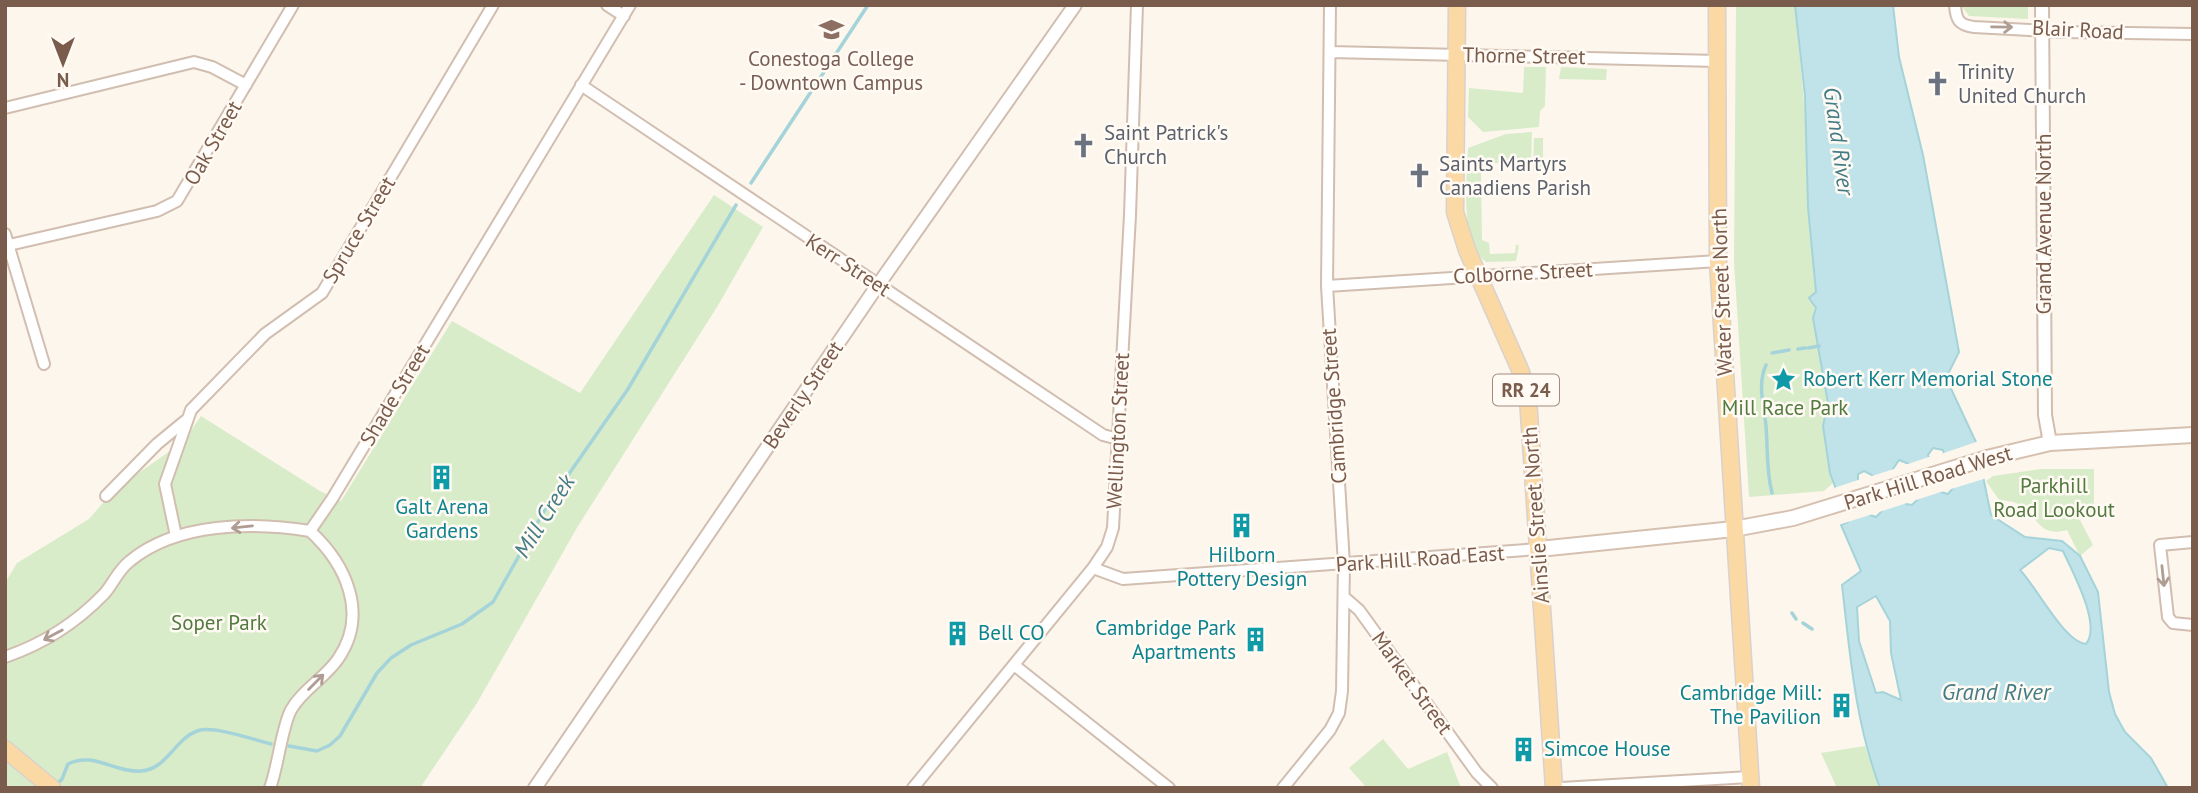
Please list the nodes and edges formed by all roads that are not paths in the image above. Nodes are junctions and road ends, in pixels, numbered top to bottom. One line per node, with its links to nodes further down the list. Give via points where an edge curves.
1 (293, 5): 17 (street, Oak Street)
2 (493, 5): 26 (street, Spruce Street, via 322,293 265,334)
3 (607, 5): 11 (street)
4 (1075, 5): 23 (street, Beverly Street)
5 (1137, 5): 28 (street, Wellington Street)
6 (1331, 5): 14 (street, Cambridge Street)
7 (1457, 5): 15 (main road, Ainslie Street North / RR 24)
8 (1717, 5): 16 (main road, Water Street North)
9 (1955, 5): 12 (street, Blair Road, one-way to 12, via 1956,19 1963,25)
10 (2042, 5): 12 (street, Grand Avenue North)
11 (627, 10): 18 (street, Shade Street)
12 (2042, 30): 13 (street, Blair Road); 29 (street, Grand Avenue North, via 2045,415)
13 (2193, 34)
14 (1330, 52): 15 (street, Thorne Street); 24 (street, Cambridge Street)
15 (1456, 55): 16 (street, Thorne Street); 22 (main road, Ainslie Street North / RR 24, via 1455,212)
16 (1718, 61): 21 (main road, Water Street North)
17 (246, 85): 19 (street, via 194,62); 20 (street, Oak Street, via 185,192 167,208)
18 (581, 85): 23 (street, Kerr Street); 33 (street, Shade Street)
19 (5, 108)
20 (7, 239): 25 (street)
21 (1718, 261): 22 (street, Colborne Street); 32 (main road, Water Street North)
22 (1478, 275): 24 (street, Colborne Street); 36 (main road, Ainslie Street North / RR 24, via 1528,398)
23 (878, 285): 28 (street, Kerr Street, via 1103,435); 47 (street, Beverly Street)
24 (1327, 286): 37 (street, Cambridge Street)
25 (44, 363)
26 (185, 421): 30 (street, Spruce Street); 34 (street, Spruce Street, via 165,484)
27 (2193, 435): 29 (main road, Park Hill Road West)
28 (1118, 439): 38 (street, Wellington Street, via 1112,534)
29 (2050, 443): 31 (main road, Park Hill Road West, via 1987,458)
30 (106, 496)
31 (1831, 508): 32 (main road, Park Hill Road East)
32 (1734, 529): 36 (main road, Park Hill Road East); 44 (main road, Water Street North)
33 (310, 531): 34 (street, one-way to 34, via 255,526); 46 (street, one-way to 33, via 290,711 338,658 353,620 348,582 335,556)
34 (176, 536): 41 (street, one-way to 41, via 130,560 106,592 66,628)
35 (2193, 542): 40 (street, one-way to 40, via 2160,545 2168,617 2173,623)
36 (1539, 549): 37 (street, Park Hill Road East); 52 (main road, Ainslie Street North / RR 24)
37 (1344, 564): 38 (street, Park Hill Road East, via 1123,579); 39 (street, Cambridge Street)
38 (1093, 568): 42 (street, Wellington Street)
39 (1344, 597): 50 (street, Cambridge Street, via 1339,713 1331,730); 51 (street, Market Street, via 1359,610)
40 (2193, 625)
41 (5, 657)
42 (1014, 665): 48 (street, Wellington Street); 49 (street)
43 (5, 749): 45 (main road)
44 (1751, 782): 53 (street)
45 (52, 788)
46 (270, 788)
47 (535, 788)
48 (913, 788)
49 (1169, 788)
50 (1283, 788)
51 (1492, 788)
52 (1554, 788)
53 (1561, 788)

